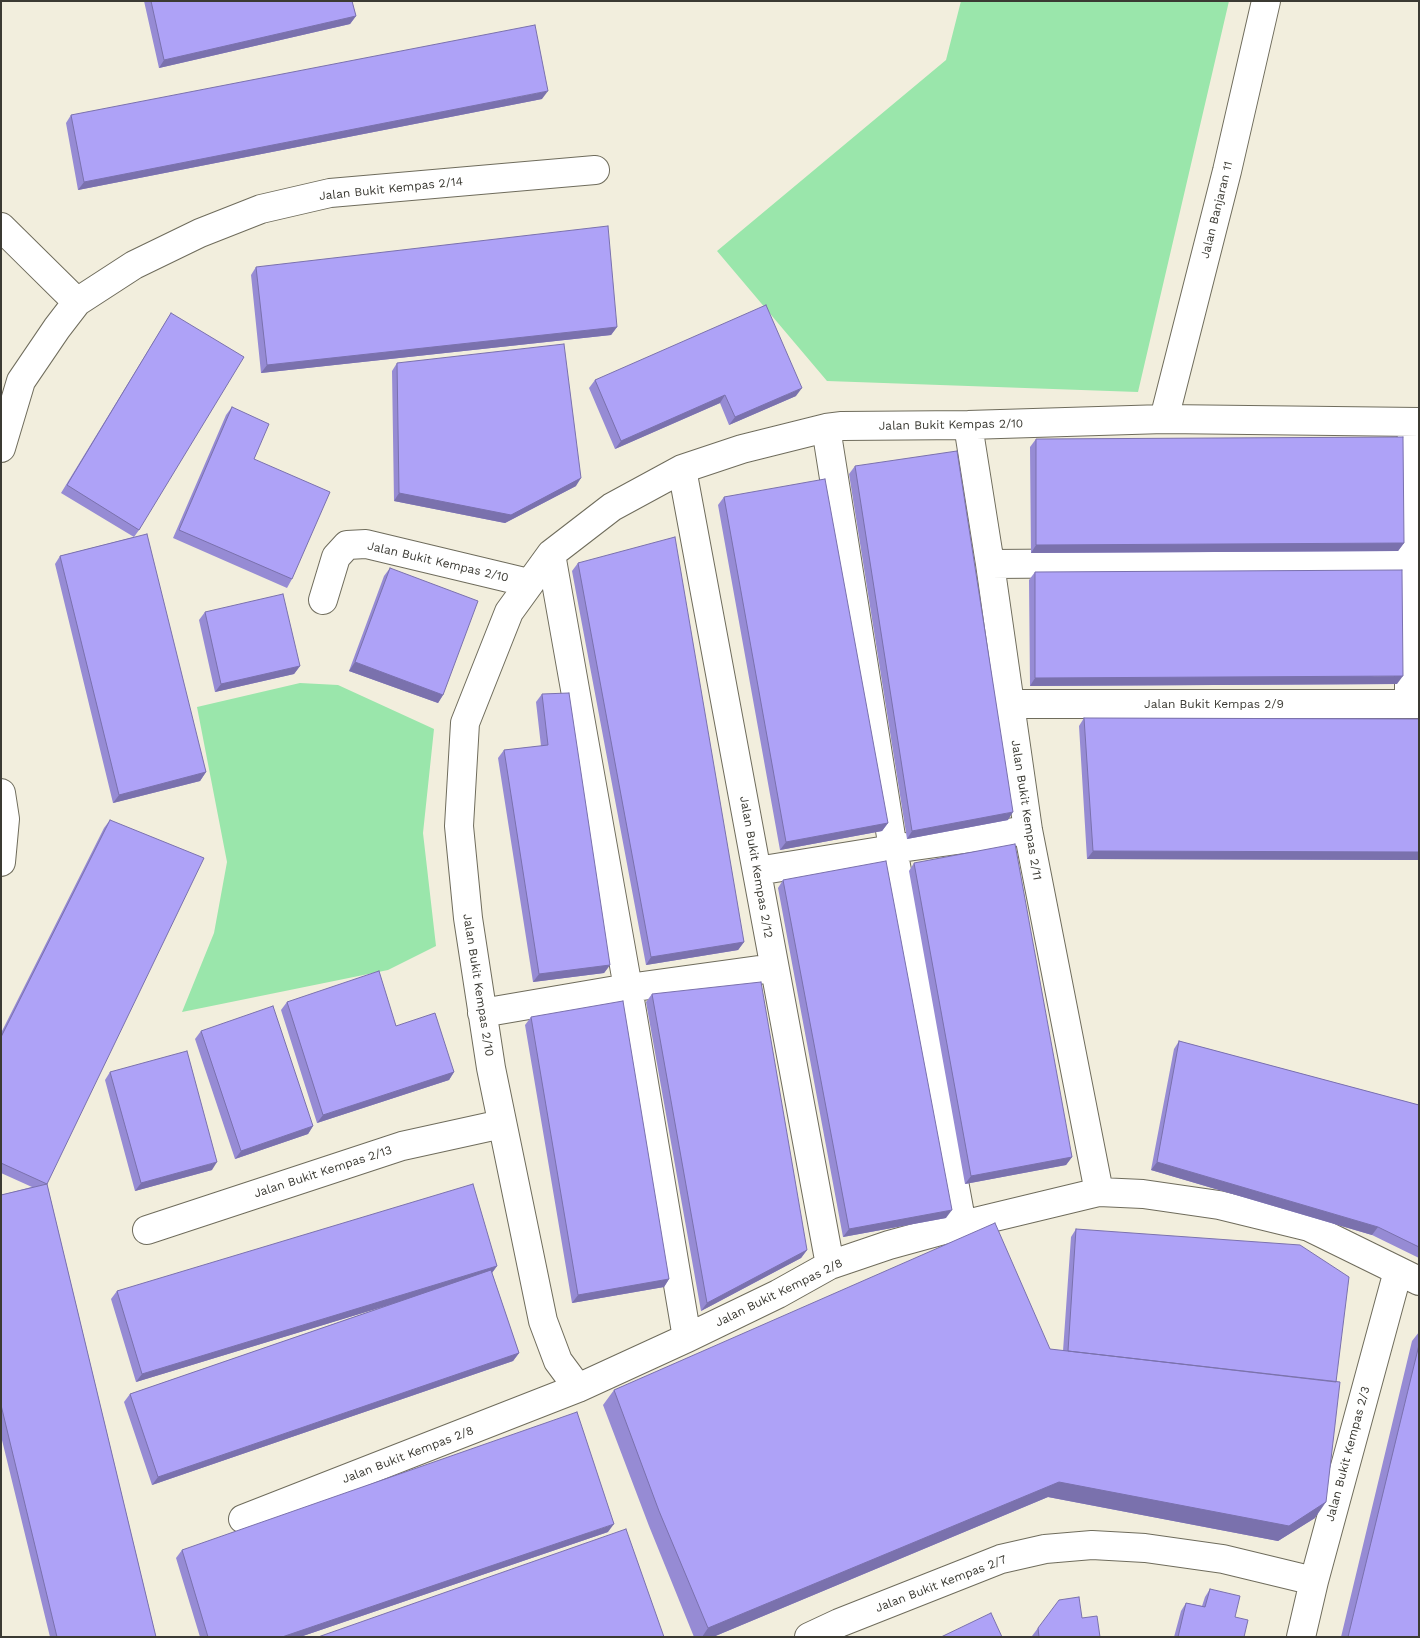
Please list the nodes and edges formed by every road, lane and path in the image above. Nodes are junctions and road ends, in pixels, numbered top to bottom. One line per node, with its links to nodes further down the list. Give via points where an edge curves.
1 (1266, 1): 5 (street, Jalan Banjaran 11, via 1227,172)
2 (596, 170): 4 (street, Jalan Bukit Kempas 2/14, via 330,193 261,209 134,265)
3 (1, 227): 4 (street)
4 (77, 302): 9 (street, Jalan Bukit Kempas 2/14, via 21,381)
5 (1164, 419): 6 (street, Jalan Bukit Kempas 2/10); 7 (street, Jalan Bukit Kempas 2/10)
6 (1416, 422): 12 (street)
7 (968, 425): 8 (street, Jalan Bukit Kempas 2/10); 13 (street, Jalan Bukit Kempas 2/11)
8 (826, 428): 10 (street, Jalan Bukit Kempas 2/10, via 742,449); 20 (street)
9 (1, 448)
10 (682, 469): 11 (street, Jalan Bukit Kempas 2/10, via 612,507); 22 (street, Jalan Bukit Kempas 2/12)
11 (551, 554): 14 (street, Jalan Bukit Kempas 2/10); 24 (street)
12 (1414, 561): 13 (street); 17 (street)
13 (990, 564): 16 (street, Jalan Bukit Kempas 2/11)
14 (529, 583): 15 (street, Jalan Bukit Kempas 2/10, via 366,544 347,545 336,557); 25 (street, Jalan Bukit Kempas 2/10, via 509,612 465,723 459,826)
15 (323, 600)
16 (1010, 704): 17 (street, Jalan Bukit Kempas 2/9); 19 (street, Jalan Bukit Kempas 2/11)
17 (1414, 704)
18 (1, 793): 21 (street, via 5,820)
19 (1028, 830): 20 (street); 27 (street, Jalan Bukit Kempas 2/11)
20 (893, 848): 22 (street); 28 (street)
21 (1, 862)
22 (757, 871): 23 (street, Jalan Bukit Kempas 2/12)
23 (773, 968): 24 (street); 30 (street, Jalan Bukit Kempas 2/12)
24 (628, 988): 25 (street); 32 (street)
25 (482, 1013): 26 (street, Jalan Bukit Kempas 2/10)
26 (502, 1124): 29 (street, Jalan Bukit Kempas 2/13, via 402,1146); 33 (street, Jalan Bukit Kempas 2/10, via 543,1322 558,1361)
27 (1099, 1192): 28 (street, Jalan Bukit Kempas 2/8); 31 (street, Jalan Bukit Kempas 2/8, via 1144,1194 1219,1206 1309,1227)
28 (962, 1225): 30 (street, Jalan Bukit Kempas 2/8)
29 (147, 1230)
30 (830, 1265): 32 (street, Jalan Bukit Kempas 2/8)
31 (1408, 1276): 35 (street, Jalan Bukit Kempas 2/3)
32 (688, 1338): 33 (street, Jalan Bukit Kempas 2/8)
33 (578, 1388): 34 (street, Jalan Bukit Kempas 2/8)
34 (243, 1520)
35 (1314, 1581): 36 (street, Jalan Bukit Kempas 2/7, via 1223,1559 1145,1548 1092,1545 1045,1549 1001,1559); 37 (street, Jalan Bukit Kempas 2/3)
36 (809, 1637)
37 (1301, 1637)

